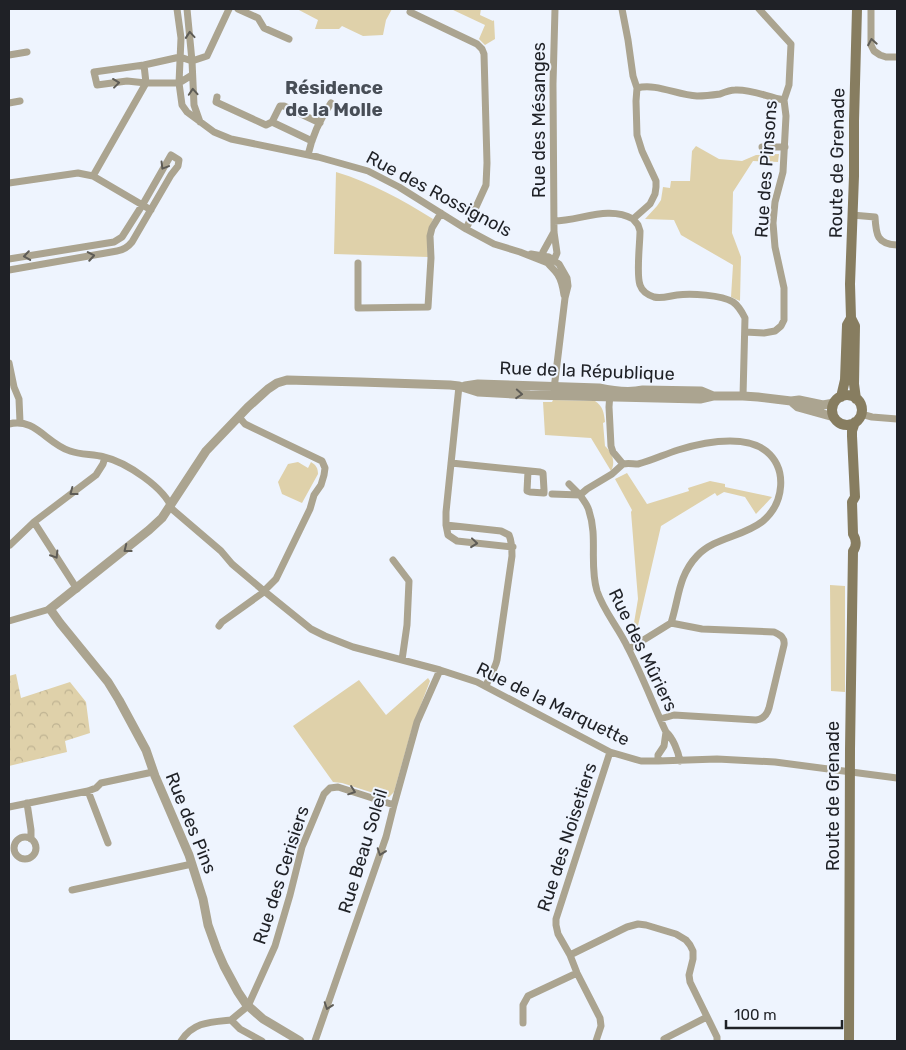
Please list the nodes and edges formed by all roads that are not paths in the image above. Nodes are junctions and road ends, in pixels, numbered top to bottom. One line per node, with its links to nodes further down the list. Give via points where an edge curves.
1 (177, 9): 16 (street, Rue des Rossignols)
2 (187, 9): 18 (street, one-way to 2)
3 (229, 9): 18 (street, via 207,56)
4 (238, 9): 13 (street, via 258,18 264,28)
5 (555, 9): 43 (street, Rue des Mésanges)
6 (622, 9): 23 (street)
7 (758, 9): 12 (street, Rue des Pinsons)
8 (770, 9): 12 (street)
9 (857, 9): 41 (main road, Route de Grenade)
10 (871, 9): 17 (street, one-way to 10, via 886,57 874,51 871,45)
11 (410, 12): 44 (street, via 477,44 484,54 486,185)
12 (764, 15): 25 (street, Rue des Pinsons, via 791,44 789,85)
13 (289, 39)
14 (27, 52): 15 (street)
15 (9, 55)
16 (180, 57): 18 (street); 19 (street); 21 (street, Rue des Rossignols)
17 (897, 57)
18 (192, 61): 20 (street)
19 (144, 64): 22 (street); 22 (street, one-way to 22, via 94,72 97,85 128,81)
20 (192, 75): 21 (street); 29 (street, one-way to 20, via 194,105)
21 (179, 83): 22 (street); 29 (street, Rue des Rossignols, via 182,105)
22 (146, 84): 36 (street)
23 (637, 88): 25 (street, via 646,86 696,96 745,90); 42 (street, via 637,135 656,187 650,204)
24 (217, 97): 30 (street, via 216,102 266,124)
25 (784, 100): 34 (street, Rue des Pinsons)
26 (20, 101): 27 (street)
27 (9, 103)
28 (331, 103): 31 (street)
29 (200, 122): 35 (street, Rue des Rossignols, via 230,139)
30 (272, 122): 31 (street, via 280,106 284,106); 32 (street)
31 (320, 123): 32 (street)
32 (312, 140): 35 (street)
33 (762, 147): 34 (street)
34 (785, 147): 56 (street, Rue des Pinsons, via 773,223 784,288 784,320 774,331)
35 (308, 155): 40 (street, Rue des Rossignols, via 368,171)
36 (93, 176): 37 (street, via 78,173); 38 (street)
37 (9, 183)
38 (143, 204): 39 (street); 39 (street, one-way to 38, via 179,160 171,155); 47 (street, via 122,238)
39 (151, 210): 51 (street, one-way to 39, via 122,250 132,242)
40 (440, 213): 44 (street, Rue des Rossignols); 53 (street, via 430,236 428,307 358,308)
41 (852, 215): 46 (street, via 875,217 877,237); 55 (main road, Route de Grenade)
42 (633, 219): 43 (street, via 602,213); 56 (street, via 640,231 639,277 640,286 646,293 661,298 697,294 733,302 745,318)
43 (554, 221): 45 (street, Rue des Mésanges)
44 (466, 229): 48 (street, Rue des Rossignols, via 494,244)
45 (554, 232): 49 (street, Rue des Mésanges); 52 (street, Rue des Mésanges, via 557,253)
46 (897, 245)
47 (57, 251): 50 (street, one-way to 50); 51 (street)
48 (520, 252): 49 (street, Rue des Rossignols); 52 (street, Rue des Rossignols)
49 (543, 256): 52 (street)
50 (9, 259)
51 (58, 261): 54 (street)
52 (551, 262): 60 (street, via 559,264 568,286)
53 (358, 263)
54 (9, 270)
55 (851, 318): 63 (main road, Route de Grenade, via 855,326); 64 (main road, Route de Grenade, via 845,380)
56 (745, 332): 62 (street)
57 (9, 363): 59 (street)
58 (460, 386): 60 (street, Rue de la République, via 478,392); 67 (street, Rue de la République, via 287,380 268,388); 74 (street)
59 (12, 388): 70 (street, via 19,399)
60 (554, 391): 61 (street, Rue de la République, via 599,388)
61 (610, 396): 62 (street, Rue de la République, via 643,390); 75 (street, via 611,446)
62 (743, 396): 65 (street, Rue de la République)
63 (856, 399): 64 (main road, via 849,396); 68 (main road, via 862,407)
64 (838, 400): 65 (street, Rue de la République, via 823,405 799,400); 66 (main road, via 832,412)
65 (791, 402): 66 (street, Rue de la République)
66 (834, 417): 72 (main road)
67 (239, 418): 81 (street, Rue de la République, via 206,450); 88 (street, via 245,424 322,461 325,468 310,510 276,579)
68 (858, 418): 69 (street); 72 (main road, via 850,424); 80 (main road, Route de Grenade, via 852,432 855,497)
69 (897, 419)
70 (20, 422): 71 (street); 73 (street, Rue de la Marquette, via 32,426 69,451)
71 (9, 424)
72 (842, 424): 80 (main road, Route de Grenade, via 846,436 848,496)
73 (105, 457): 81 (street, Rue de la Marquette, via 134,470); 82 (street, one-way to 82, via 96,474)
74 (451, 463): 76 (street); 83 (street)
75 (623, 464): 79 (street); 91 (street, via 636,464 705,444 747,442 766,451 774,459 781,476 779,500 764,521 713,543 695,558 680,583)
76 (528, 471)
77 (569, 484): 79 (street, Rue des Mûriers)
78 (552, 494): 79 (street)
79 (580, 495): 93 (street, Rue des Mûriers, via 591,516 597,591)
80 (852, 502): 103 (main road, Route de Grenade, via 856,546 853,551)
81 (170, 505): 87 (street, Rue de la République, one-way to 87, via 149,530); 88 (street, Rue de la Marquette)
82 (34, 522): 84 (street); 87 (street, one-way to 87)
83 (446, 525): 85 (street, one-way to 85, via 448,535 457,541); 85 (street, via 501,531 509,535)
84 (10, 545)
85 (512, 547): 96 (street, via 496,666)
86 (393, 560): 94 (street, via 409,581)
87 (77, 589): 89 (street, Rue de la République)
88 (264, 592): 92 (street); 94 (street, Rue de la Marquette, via 302,623 325,636)
89 (50, 609): 90 (street); 102 (street, Rue des Pins, via 112,688 146,750)
90 (9, 621)
91 (671, 623): 93 (street); 97 (street, via 702,629 774,632 783,638 784,646 764,717 756,720 674,715)
92 (219, 626)
93 (629, 649): 97 (street, Rue des Mûriers)
94 (402, 660): 95 (street, Rue de la Marquette)
95 (440, 670): 96 (street, Rue de la Marquette); 107 (street, Rue Beau Soleil, via 417,722)
96 (486, 686): 99 (street, Rue de la Marquette)
97 (660, 719): 98 (street, Rue des Mûriers)
98 (666, 732): 100 (street, Rue des Mûriers); 101 (street, Rue des Mûriers)
99 (610, 752): 100 (street, Rue de la Marquette, via 641,761); 113 (street, Rue des Noisetiers, via 556,918 558,934)
100 (658, 761): 101 (street, Rue de la Marquette)
101 (680, 761): 103 (street, Rue de la Marquette, via 775,762)
102 (153, 772): 105 (street, via 101,783); 111 (street, Rue des Pins)
103 (850, 772): 104 (street, Rue de la Marquette); 126 (main road, Route de Grenade)
104 (897, 778)
105 (88, 791): 106 (street); 110 (street)
106 (27, 803): 108 (street); 109 (street)
107 (394, 805): 115 (street, Rue des Cerisiers, one-way to 107, via 275,946 302,847 324,794 338,786); 123 (street, Rue Beau Soleil, one-way to 123, via 386,837)
108 (9, 807)
109 (31, 839)
110 (108, 843)
111 (192, 864): 112 (street); 115 (street, Rue des Pins, via 217,950)
112 (72, 890)
113 (570, 955): 114 (street, Rue des Noisetiers); 116 (street, via 638,924 676,934 686,940 693,951 690,982)
114 (577, 973): 118 (street, via 528,996 523,1005); 124 (street, Rue des Noisetiers, via 600,1018)
115 (248, 1006): 117 (street); 122 (street, Rue des Pins)
116 (707, 1017): 119 (street); 125 (street)
117 (231, 1020): 120 (street, via 195,1026); 121 (street)
118 (523, 1023)
119 (664, 1039)
120 (181, 1041)
121 (262, 1041)
122 (300, 1041)
123 (315, 1041)
124 (596, 1041)
125 (717, 1041)
126 (848, 1041)

